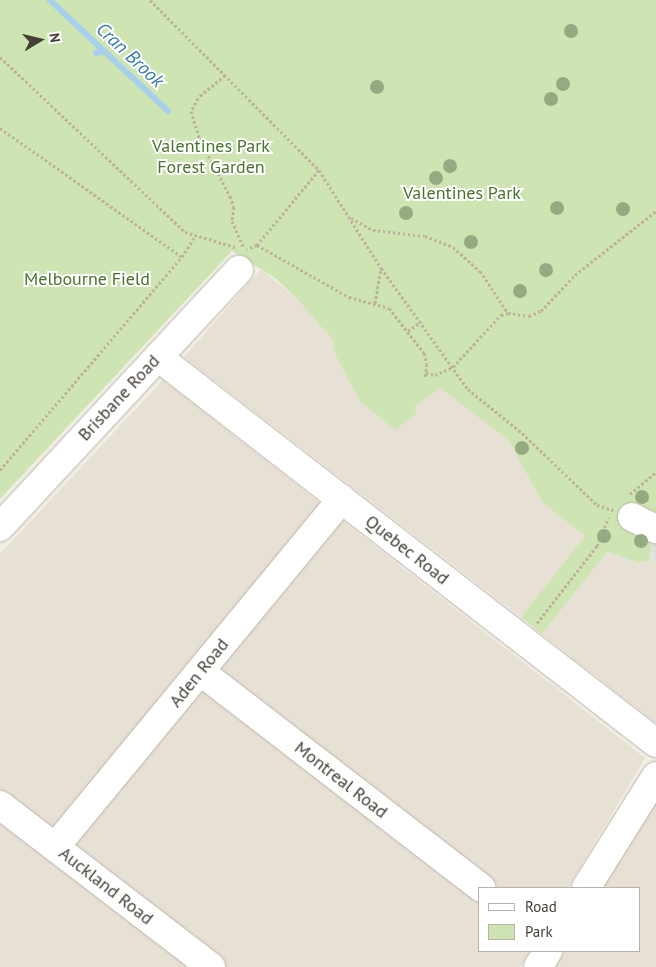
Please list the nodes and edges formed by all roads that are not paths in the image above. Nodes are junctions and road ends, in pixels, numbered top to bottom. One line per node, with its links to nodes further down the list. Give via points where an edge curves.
1 (240, 256): 2 (street, Brisbane Road)
2 (158, 356): 3 (street, Quebec Road); 5 (street, Brisbane Road)
3 (342, 499): 7 (street, Aden Road); 8 (street, Quebec Road)
4 (622, 508): 6 (street)
5 (0, 527)
6 (656, 529)
7 (200, 672): 11 (street, Aden Road); 12 (street, Montreal Road)
8 (656, 743)
9 (656, 776): 13 (street)
10 (0, 805): 11 (street, Auckland Road)
11 (55, 847): 15 (street, Auckland Road)
12 (480, 887)
13 (587, 887)
14 (547, 952): 16 (street)
15 (211, 967)
16 (538, 967)

